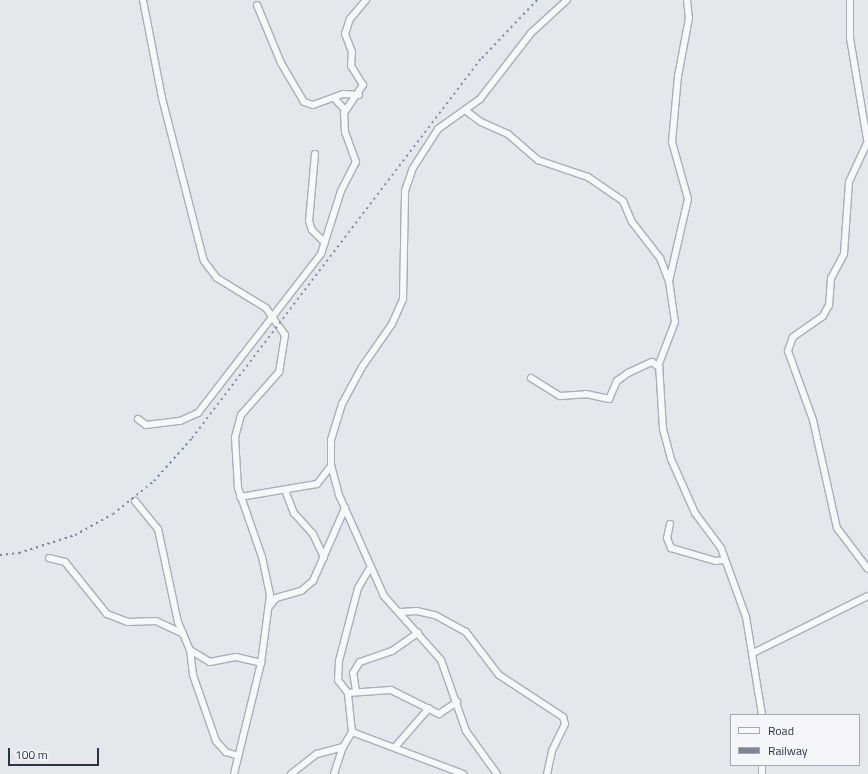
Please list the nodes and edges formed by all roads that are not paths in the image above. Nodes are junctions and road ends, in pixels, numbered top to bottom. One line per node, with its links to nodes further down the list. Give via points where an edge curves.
1 (143, 0): 15 (street, via 162,98 204,261 217,278)
2 (366, 0): 7 (street, via 350,19 346,34 352,52 351,66 363,86)
3 (567, 0): 10 (street, via 532,34 480,99)
4 (687, 0): 14 (street, via 689,18 672,142 688,199)
5 (850, 0): 11 (street, via 850,38)
6 (257, 5): 8 (street, via 281,63 304,102 313,105)
7 (359, 95): 8 (street); 9 (street)
8 (334, 98): 9 (street)
9 (346, 110): 13 (street, via 345,132 356,162 341,191)
10 (465, 110): 14 (street, via 481,122 508,134 538,160 588,177 623,201 632,222 660,258); 19 (street, via 438,129 410,173 404,208 402,299 392,324 362,367 342,404 332,430)
11 (868, 140): 29 (street, via 849,182 844,254 831,278 829,304 823,316 793,338 788,351 813,420 837,528)
12 (315, 154): 13 (street, via 309,221 312,230)
13 (325, 243): 15 (street, via 319,258)
14 (669, 281): 16 (street, via 675,322)
15 (274, 316): 18 (street, via 198,413 180,421 146,425); 21 (street, via 285,335 284,356 274,380 241,415 238,424 234,460)
16 (659, 367): 17 (street, via 652,362 628,373 616,381 608,399 586,394 560,396); 27 (street, via 667,449 695,513 718,543)
17 (532, 378)
18 (138, 419)
19 (331, 466): 20 (street, via 317,484); 23 (street)
20 (285, 490): 21 (street); 26 (street, via 294,513 313,534)
21 (240, 497): 31 (street, via 268,577)
22 (135, 501): 33 (street, via 158,529)
23 (345, 508): 26 (street); 28 (street)
24 (670, 524): 27 (street, via 668,538 672,548 716,561)
25 (49, 558): 33 (street, via 65,562 108,614 128,622 142,619 160,622)
26 (324, 558): 31 (street, via 313,581 305,589 276,598)
27 (725, 560): 36 (street, via 746,617)
28 (370, 568): 32 (street, via 384,596); 39 (street, via 358,588 340,661 338,680)
29 (868, 569)
30 (868, 596): 36 (street)
31 (269, 607): 37 (street)
32 (401, 612): 34 (street); 52 (street, via 424,612 460,628 472,638 498,676 563,717 566,724 552,751)
33 (182, 633): 35 (street)
34 (418, 633): 38 (street, via 392,651 360,662 353,673); 40 (street, via 441,660)
35 (190, 650): 37 (street, via 210,662 236,657); 46 (street, via 193,675 216,741 226,752)
36 (753, 653): 42 (street)
37 (261, 663): 46 (street)
38 (356, 691): 39 (street); 41 (street, via 391,690)
39 (348, 694): 43 (street)
40 (457, 702): 41 (street, via 444,713); 51 (street, via 466,731)
41 (429, 708): 44 (street)
42 (762, 714)
43 (352, 732): 44 (street); 45 (street)
44 (396, 746): 50 (street)
45 (343, 747): 48 (street, via 317,754); 49 (street)
46 (238, 756): 47 (street)
47 (234, 774)
48 (292, 774)
49 (334, 774)
50 (463, 774)
51 (497, 774)
52 (548, 774)

